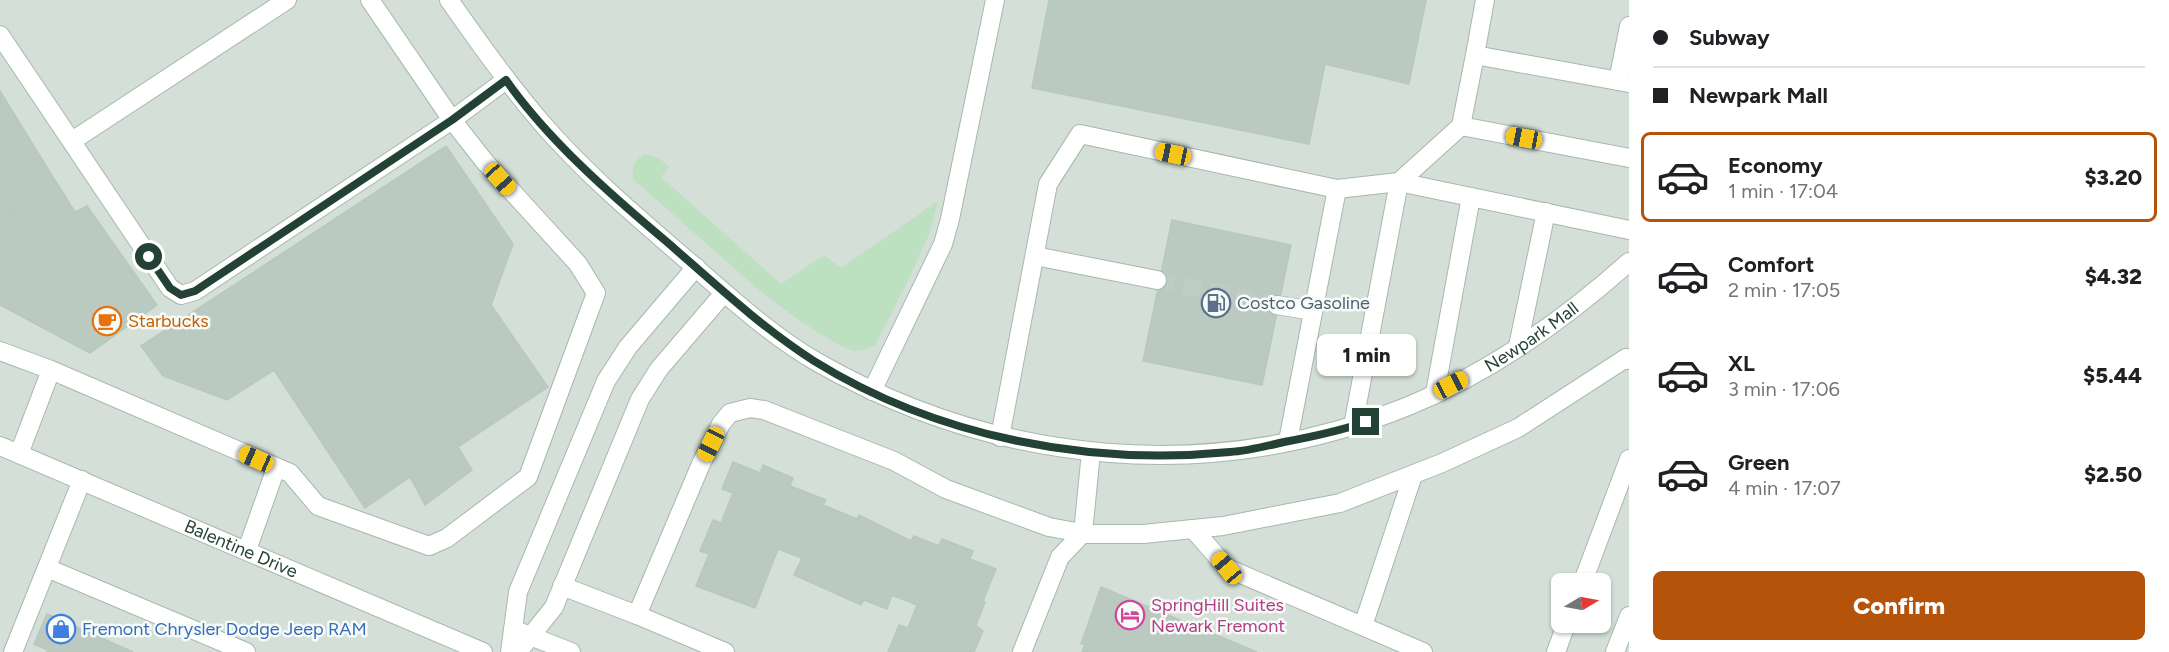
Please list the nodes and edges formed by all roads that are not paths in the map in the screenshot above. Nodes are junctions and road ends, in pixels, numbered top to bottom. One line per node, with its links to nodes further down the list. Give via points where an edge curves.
1 (287, 0): 13 (street)
2 (369, 0): 11 (street)
3 (449, 0): 9 (street, Newpark Mall)
4 (995, 0): 31 (street, via 943,244)
5 (1485, 0): 8 (street)
6 (1629, 26): 10 (street)
7 (0, 35): 13 (street)
8 (1475, 55): 10 (street); 12 (street)
9 (506, 80): 11 (street); 22 (street, Newpark Mall, via 591,175)
10 (1624, 82)
11 (452, 120): 13 (street, via 195,291 181,295 170,288); 40 (street, via 578,264 596,293 528,477 447,538 429,546 318,506 290,473)
12 (1461, 126): 14 (street); 15 (street)
13 (72, 141)
14 (1629, 158)
15 (1399, 182): 16 (street); 17 (street); 33 (street)
16 (1337, 189): 20 (street, via 1080,134 1048,184); 26 (street)
17 (1471, 197): 18 (street); 32 (street)
18 (1546, 212): 19 (street); 27 (street)
19 (1629, 230)
20 (1035, 256): 23 (street); 34 (street)
21 (1629, 262): 27 (street, Newpark Mall, via 1570,311)
22 (696, 267): 24 (street, Newpark Mall); 52 (street, via 628,347 606,381 518,592)
23 (1157, 280)
24 (724, 293): 31 (street, Newpark Mall, via 815,361); 48 (street, via 659,369 640,399)
25 (1277, 304): 26 (street)
26 (1313, 311): 35 (street)
27 (1518, 346): 32 (street, Newpark Mall)
28 (0, 351): 30 (street)
29 (1629, 360): 41 (street, via 1626,357 1518,428)
30 (51, 370): 38 (street); 40 (street)
31 (872, 391): 34 (street, Newpark Mall, via 912,409)
32 (1435, 393): 33 (street, Newpark Mall)
33 (1353, 426): 35 (street, Newpark Mall)
34 (1000, 437): 37 (street, Newpark Mall)
35 (1288, 441): 37 (street, Newpark Mall, via 1220,453)
36 (0, 446): 38 (street, Balentine Drive)
37 (1091, 452): 44 (street)
38 (19, 454): 42 (street, Balentine Drive)
39 (1629, 459): 47 (street)
40 (276, 468): 45 (street)
41 (1413, 475): 43 (street, via 1340,503); 51 (street)
42 (82, 480): 45 (street, Balentine Drive); 46 (street)
43 (1193, 529): 44 (street, via 1143,534); 51 (street, via 1227,568)
44 (1083, 533): 49 (street, via 1049,527 946,489 894,461 750,408 730,413 721,424); 62 (street, via 1060,557)
45 (247, 550): 57 (street, Balentine Drive)
46 (47, 568): 55 (street); 56 (street)
47 (1586, 573)
48 (562, 586): 49 (street); 54 (street, via 554,607)
49 (637, 615): 61 (street)
50 (1629, 616): 65 (street)
51 (1363, 626): 63 (street)
52 (513, 629): 54 (street); 58 (street)
53 (1563, 633): 64 (street)
54 (531, 636): 59 (street); 60 (street)
55 (13, 652)
56 (246, 652)
57 (483, 652)
58 (510, 652)
59 (518, 652)
60 (571, 652)
61 (725, 652)
62 (1022, 652)
63 (1423, 652)
64 (1556, 652)
65 (1614, 652)

